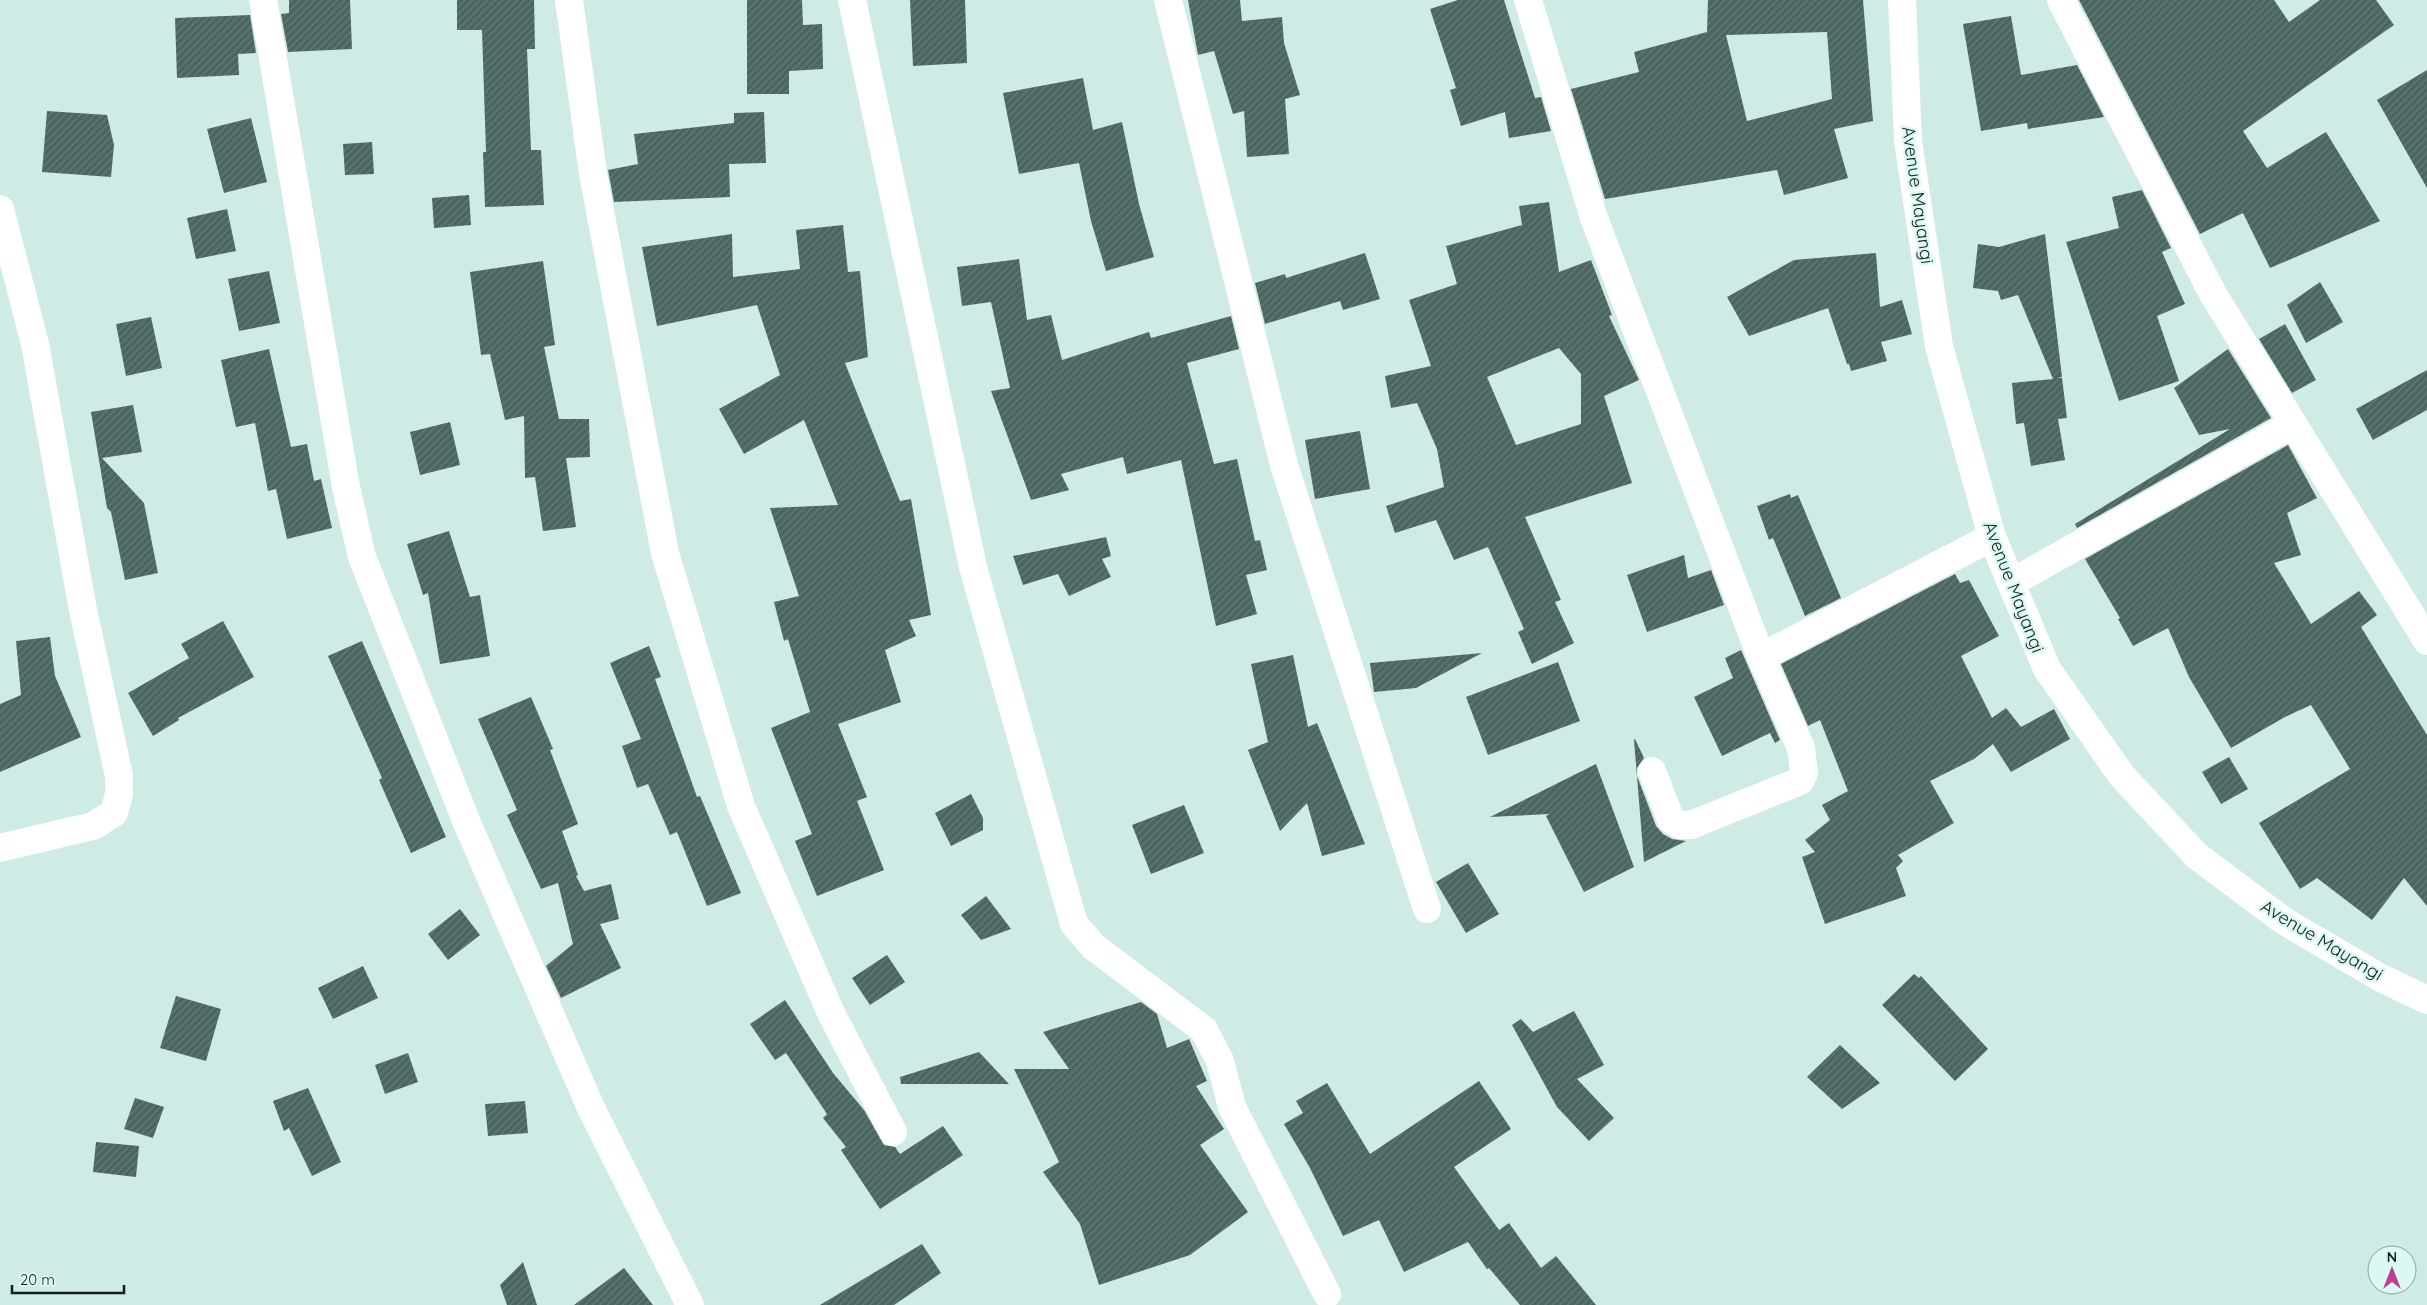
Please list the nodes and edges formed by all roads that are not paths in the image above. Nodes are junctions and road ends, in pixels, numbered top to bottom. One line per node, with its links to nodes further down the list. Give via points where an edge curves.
1 (263, 0): 20 (street, via 346,487 362,557 467,823 591,1108)
2 (569, 0): 18 (street, via 593,174 665,554 741,806 831,1013)
3 (852, 0): 19 (street, via 973,566 1074,924 1094,947 1204,1030 1220,1061 1232,1107)
4 (1168, 0): 16 (street, via 1284,465)
5 (1528, 0): 13 (street, via 1594,218)
6 (1902, 0): 10 (street, Avenue Mayangi, via 1908,141 1939,346)
7 (2062, 0): 9 (street, via 2213,294)
8 (0, 209): 15 (street, via 34,344 83,610 119,776 114,813 93,826)
9 (2293, 424): 11 (street); 12 (street)
10 (1992, 537): 11 (street, Avenue Mayangi); 13 (street)
11 (2011, 583): 17 (street, Avenue Mayangi, via 2047,669 2122,776 2197,856 2284,921 2381,978)
12 (2427, 641)
13 (1761, 657): 14 (street, via 1801,748 1804,773 1800,781 1691,825 1680,825 1671,820)
14 (1652, 771)
15 (0, 848)
16 (1427, 909)
17 (2427, 1000)
18 (893, 1132)
19 (1327, 1294)
20 (690, 1305)

